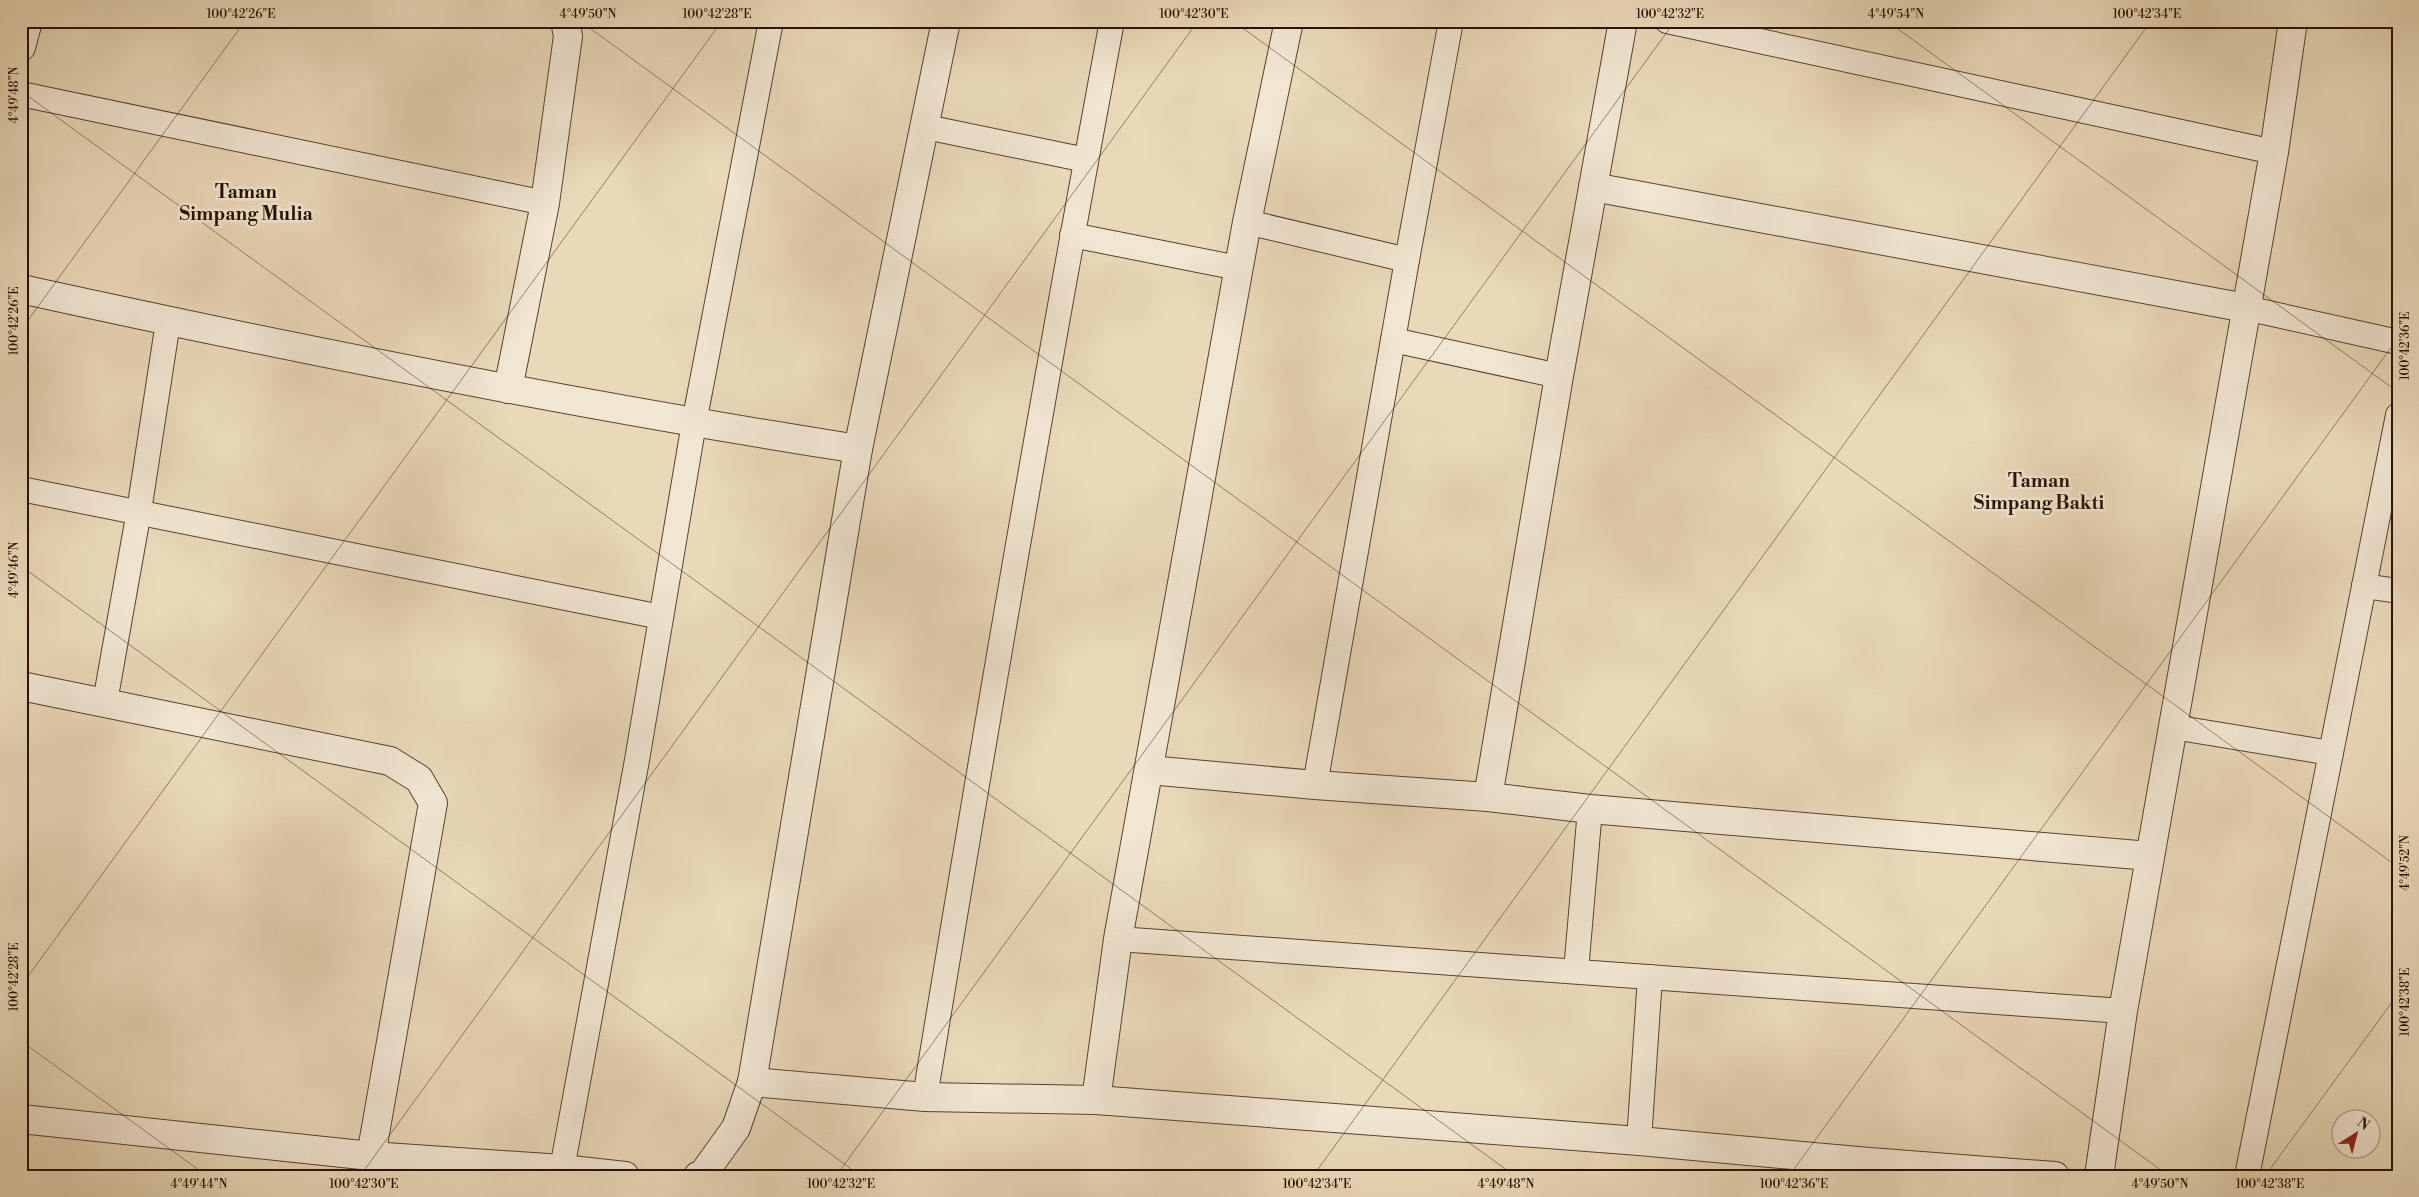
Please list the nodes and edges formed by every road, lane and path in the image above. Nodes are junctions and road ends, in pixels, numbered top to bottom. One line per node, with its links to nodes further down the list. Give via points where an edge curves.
1 (28, 21): 11 (street)
2 (565, 21): 17 (street, via 568,36)
3 (771, 21): 30 (lane)
4 (946, 21): 13 (street)
5 (1112, 21): 15 (lane)
6 (1289, 21): 18 (street)
7 (1451, 21): 20 (lane)
8 (1622, 21): 16 (street)
9 (1667, 21): 14 (lane)
10 (2293, 21): 14 (street)
11 (21, 47)
12 (21, 94): 17 (lane)
13 (926, 127): 15 (lane); 31 (street)
14 (2274, 152): 23 (street)
15 (1086, 160): 19 (lane)
16 (1593, 187): 23 (street); 27 (street)
17 (545, 203): 28 (street)
18 (1247, 222): 20 (lane); 21 (street)
19 (1072, 235): 21 (lane); 51 (lane)
20 (1407, 260): 25 (lane)
21 (1238, 268): 41 (street)
22 (21, 289): 24 (street)
23 (2246, 308): 26 (lane); 39 (street)
24 (168, 322): 28 (street); 33 (lane)
25 (1393, 340): 27 (lane); 42 (lane)
26 (2398, 342)
27 (1559, 376): 43 (street)
28 (508, 389): 30 (street)
29 (2398, 415): 34 (lane)
30 (694, 423): 31 (street); 36 (lane)
31 (858, 449): 50 (street)
32 (21, 490): 33 (lane)
33 (139, 511): 36 (lane); 38 (lane)
34 (2364, 586): 35 (lane); 40 (lane)
35 (2398, 590)
36 (661, 617): 56 (lane)
37 (21, 686): 38 (street)
38 (105, 702): 55 (street, via 390,761 419,779 433,803)
39 (2173, 727): 40 (lane); 45 (street)
40 (2330, 753): 61 (lane)
41 (1149, 770): 42 (street); 46 (street)
42 (1315, 785): 43 (street)
43 (1488, 797): 44 (street)
44 (1590, 809): 45 (street); 47 (lane)
45 (2150, 856): 49 (street)
46 (1118, 939): 47 (lane); 52 (street)
47 (1576, 971): 48 (lane)
48 (1650, 977): 49 (lane); 54 (lane)
49 (2123, 1011): 60 (street)
50 (752, 1082): 51 (street); 58 (street, via 736,1128 703,1174)
51 (925, 1097): 52 (street)
52 (1096, 1100): 54 (street)
53 (21, 1120): 55 (street)
54 (1639, 1141): 59 (street)
55 (371, 1156): 56 (street)
56 (562, 1169): 57 (street)
57 (625, 1176)
58 (698, 1176)
59 (2055, 1176)
60 (2098, 1176)
61 (2247, 1176)

